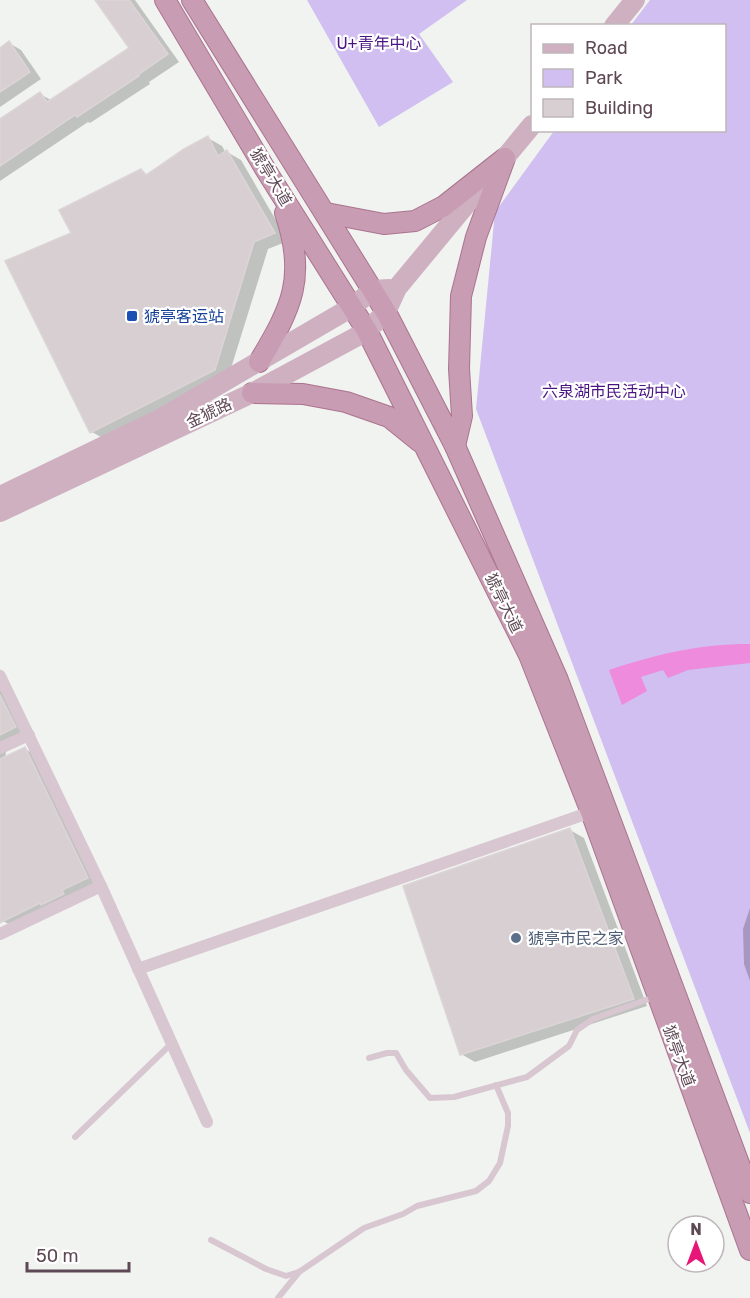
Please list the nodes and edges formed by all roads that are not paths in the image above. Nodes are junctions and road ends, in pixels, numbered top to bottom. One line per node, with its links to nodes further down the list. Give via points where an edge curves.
1 (165, 0): 7 (highway, 猇亭大道)
2 (192, 0): 8 (highway, 猇亭大道)
3 (635, 0): 4 (main road)
4 (616, 24)
5 (531, 126): 6 (main road, 金猇路)
6 (505, 158): 8 (highway, via 444,206 416,221 384,224); 9 (main road, 金猇路); 16 (highway, via 476,237 461,296 462,416)
7 (267, 172): 11 (highway, 猇亭大道); 14 (highway, via 292,232 295,260 291,303)
8 (326, 213): 10 (highway, 猇亭大道)
9 (397, 288): 10 (main road); 12 (main road, 金猇路)
10 (373, 290): 11 (main road, 金猇路); 12 (highway, 猇亭大道)
11 (352, 307): 13 (highway, 猇亭大道); 14 (main road, 金猇路)
12 (386, 312): 13 (main road, 金猇路); 16 (highway, 猇亭大道)
13 (367, 331): 15 (main road, 金猇路); 17 (highway, 猇亭大道)
14 (259, 362): 18 (main road, 金猇路, via 160,419)
15 (252, 393): 17 (highway, via 303,394 346,402 390,417); 19 (main road, 金猇路)
16 (455, 446): 33 (highway, 猇亭大道, via 558,680)
17 (427, 449): 23 (highway, 猇亭大道, via 530,655)
18 (0, 496)
19 (0, 512)
20 (0, 676): 21 (street)
21 (29, 735): 22 (street); 24 (street)
22 (0, 748)
23 (591, 812): 26 (street); 27 (highway, 猇亭大道)
24 (101, 886): 25 (street); 26 (street)
25 (0, 933)
26 (138, 969): 28 (street)
27 (657, 995): 30 (lane, via 593,1020 577,1030 569,1046 526,1077); 35 (highway, 猇亭大道)
28 (172, 1043): 31 (street); 32 (lane)
29 (369, 1058): 30 (lane, via 396,1053 430,1098 454,1097)
30 (496, 1085): 36 (lane, via 508,1113 508,1126 500,1163 489,1181 476,1191 417,1206 364,1228)
31 (207, 1122)
32 (75, 1137)
33 (750, 1193)
34 (211, 1240): 36 (lane, via 266,1269 286,1276)
35 (750, 1250)
36 (299, 1272): 37 (lane)
37 (278, 1298)

